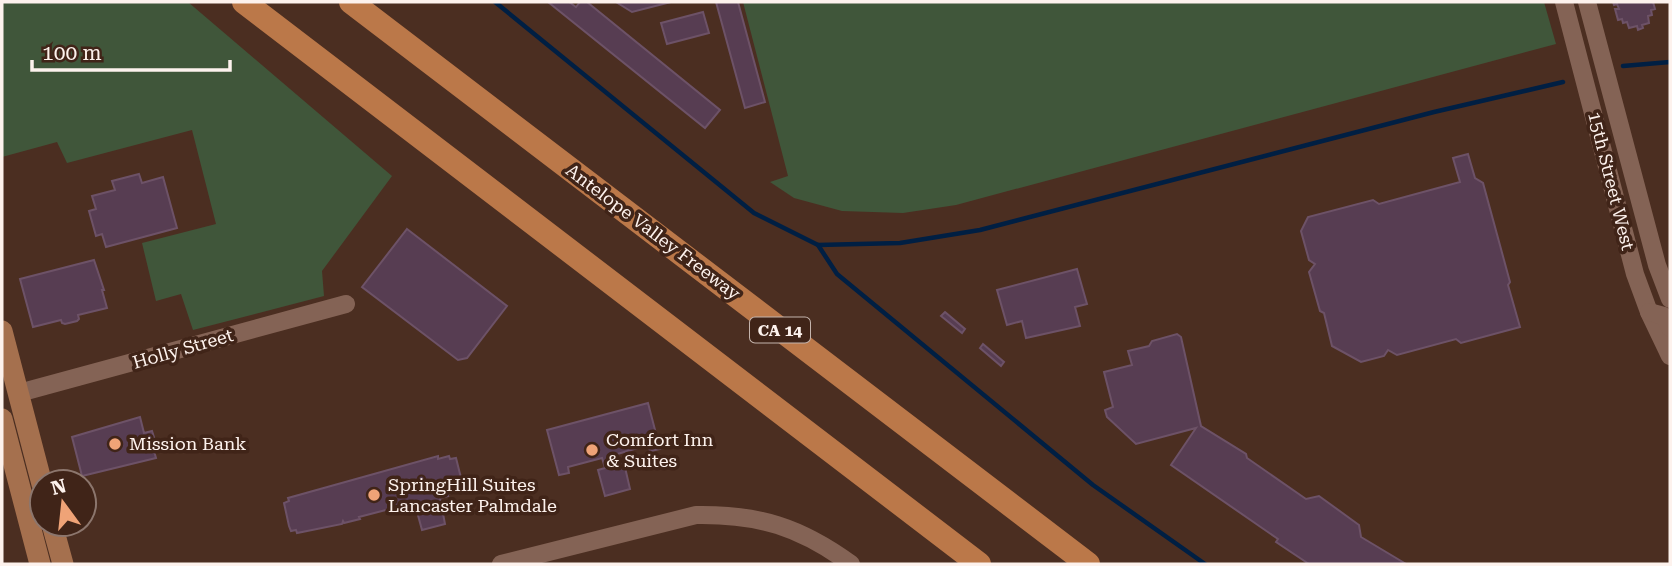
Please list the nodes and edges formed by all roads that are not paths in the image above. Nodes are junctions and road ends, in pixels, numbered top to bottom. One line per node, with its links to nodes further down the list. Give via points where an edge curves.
1 (244, 2): 15 (highway)
2 (351, 2): 5 (highway, Antelope Valley Freeway / CA 14)
3 (1564, 2): 8 (street, 15th Street West)
4 (1587, 2): 6 (street, 15th Street West)
5 (369, 11): 25 (highway, Antelope Valley Freeway / CA 14)
6 (1670, 299)
7 (346, 304): 13 (street, Holly Street)
8 (1648, 312): 9 (street, via 1664,316); 11 (street, 15th Street West)
9 (1670, 328)
10 (2, 331): 13 (main road)
11 (1670, 356)
12 (2, 369): 13 (main road)
13 (19, 393): 16 (main road)
14 (2, 419): 19 (main road)
15 (841, 459): 23 (highway); 24 (highway)
16 (38, 468)
17 (56, 538): 20 (main road)
18 (542, 559): 21 (street); 22 (street, via 696,515 729,515 790,528)
19 (40, 564)
20 (63, 564)
21 (501, 564)
22 (851, 564)
23 (953, 564)
24 (979, 564)
25 (1088, 564)

